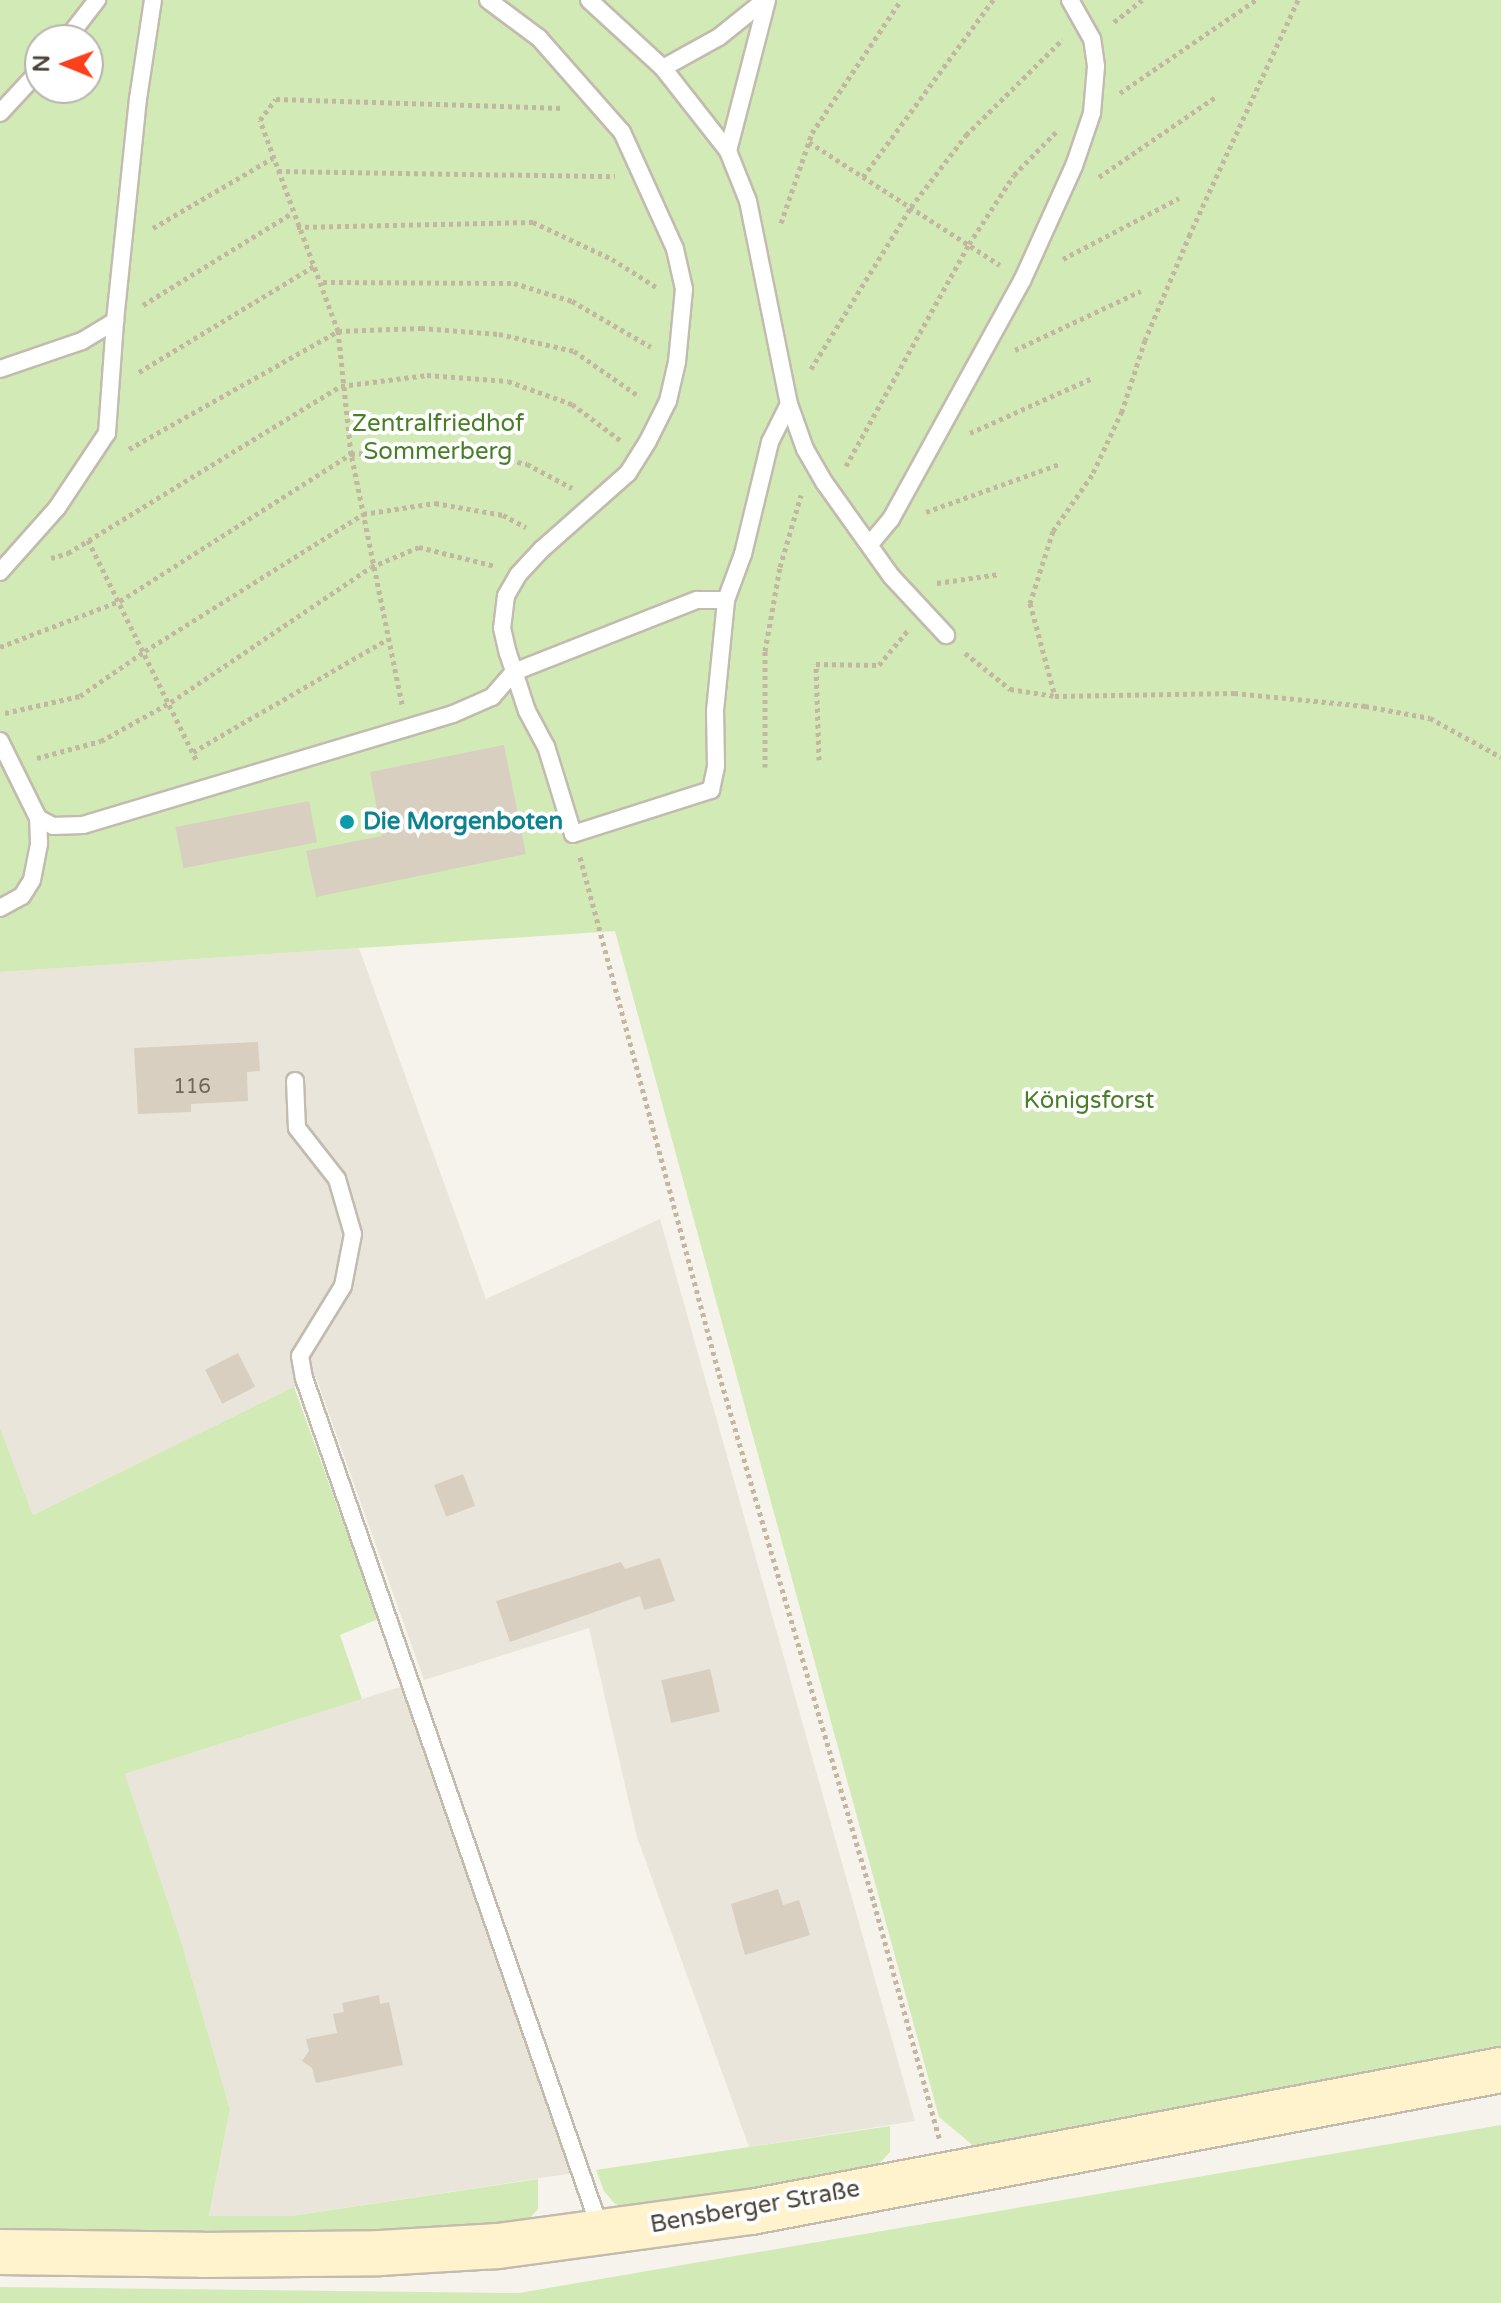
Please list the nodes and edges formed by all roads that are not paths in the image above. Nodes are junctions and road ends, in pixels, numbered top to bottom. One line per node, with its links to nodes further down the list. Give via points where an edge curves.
1 (97, 0): 7 (lane)
2 (153, 0): 12 (lane)
3 (488, 0): 19 (lane, via 539,38 622,132 675,249 684,289 677,362 662,413 640,454 628,473 518,575 506,596 502,628)
4 (589, 0): 8 (lane)
5 (766, 0): 8 (lane, via 719,37); 11 (lane)
6 (1070, 0): 15 (lane, via 1092,39 1092,113 1022,281 929,452)
7 (78, 24)
8 (663, 68): 11 (lane)
9 (24, 87): 10 (lane)
10 (0, 113)
11 (728, 151): 14 (lane, via 748,201)
12 (115, 322): 13 (lane, via 82,341); 16 (lane, via 107,433 80,477)
13 (0, 369)
14 (789, 404): 15 (lane, via 812,460); 17 (lane, via 770,442 743,554)
15 (870, 544): 18 (lane)
16 (0, 572)
17 (726, 600): 19 (lane, via 697,600); 19 (lane, via 711,790 573,834 546,746)
18 (946, 635)
19 (514, 672): 21 (lane, via 492,697 407,728 83,825 53,826)
20 (0, 741): 21 (lane)
21 (38, 818): 22 (lane, via 32,880 22,896)
22 (0, 908)
23 (295, 1081): 25 (lane, via 297,1128 337,1179 353,1234 343,1286 300,1356 304,1378)
24 (1501, 2070): 25 (main road, Bensberger Straße, via 751,2212)
25 (602, 2232): 26 (main road, Bensberger Straße, via 498,2246 380,2253)
26 (0, 2252)

